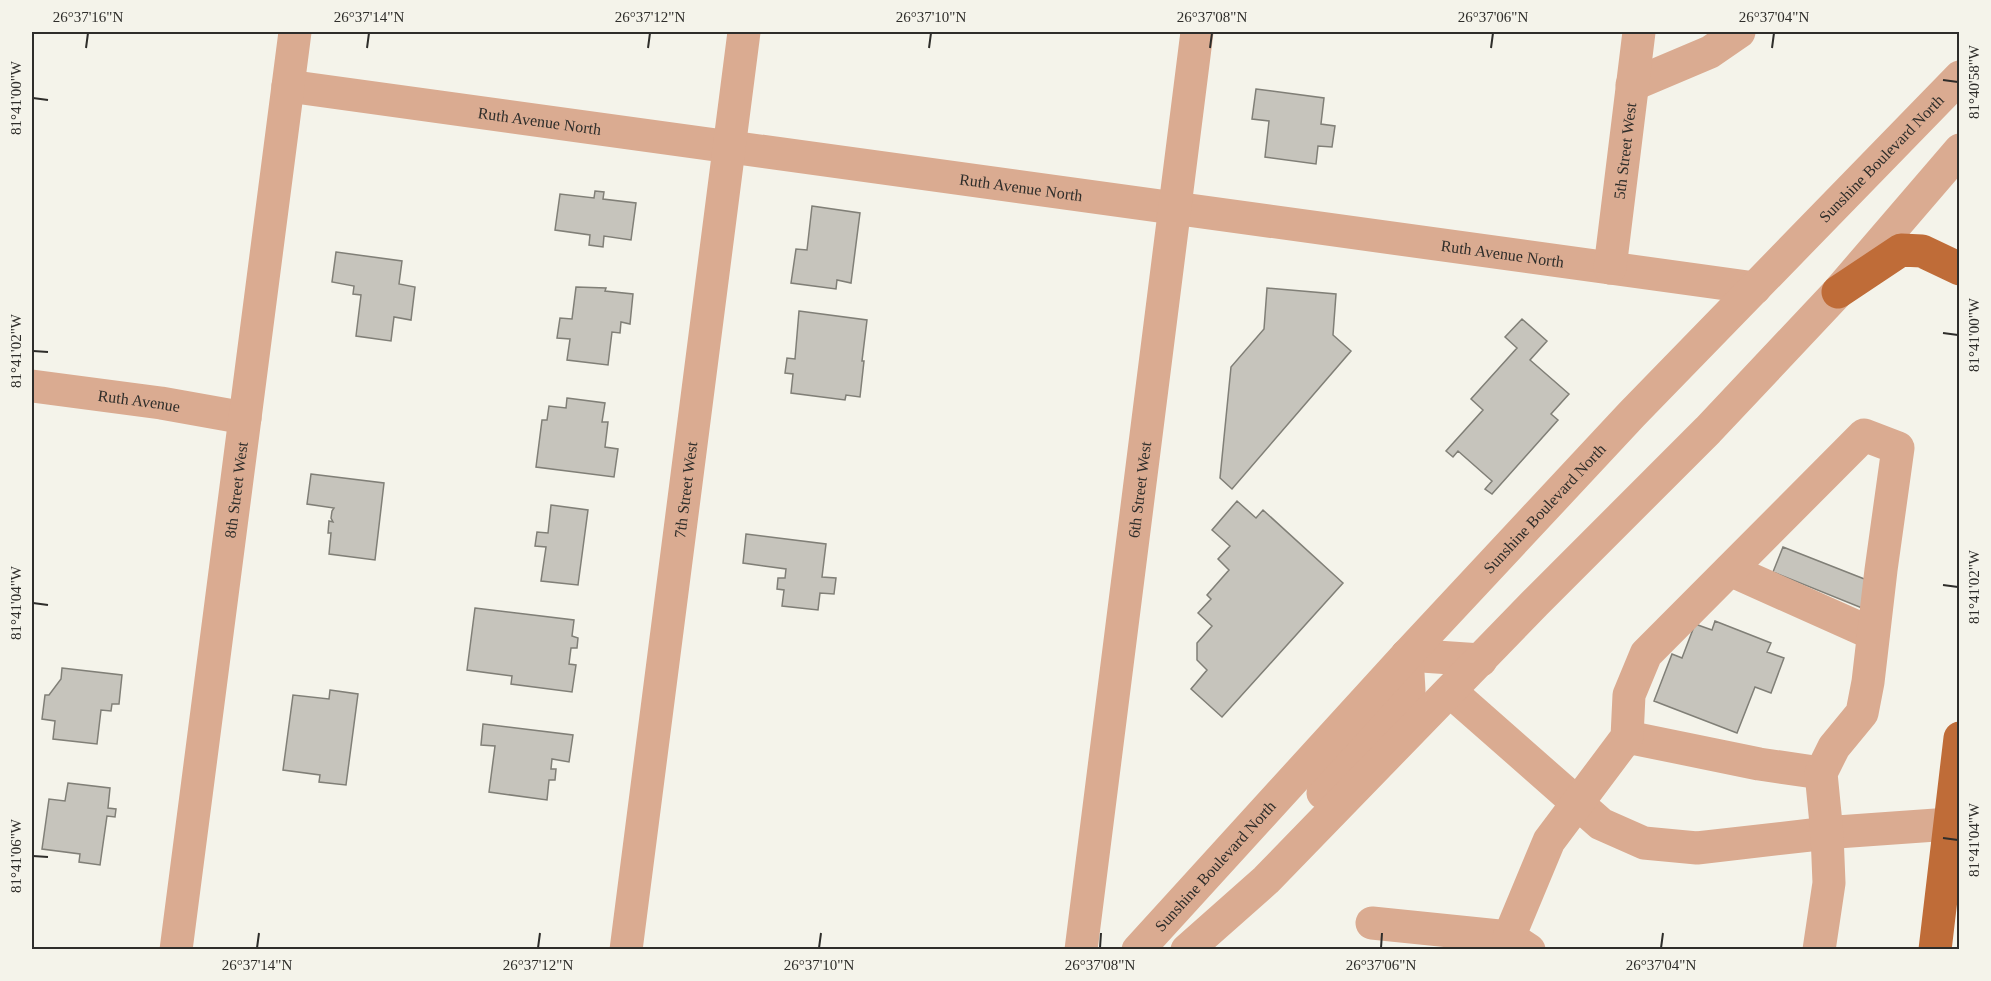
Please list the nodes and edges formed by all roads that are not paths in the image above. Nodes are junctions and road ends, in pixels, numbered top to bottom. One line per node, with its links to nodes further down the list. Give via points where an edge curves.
1 (295, 32): 8 (street, 8th Street West)
2 (744, 32): 9 (street, 7th Street West)
3 (1197, 32): 11 (street, 6th Street West)
4 (1639, 32): 7 (street, 5th Street West)
5 (1739, 32): 7 (street, via 1710,52)
6 (1959, 77): 14 (street, Sunshine Boulevard North)
7 (1632, 85): 12 (street, 5th Street West)
8 (288, 86): 9 (street, Ruth Avenue North); 17 (street, 8th Street West)
9 (729, 147): 11 (street, Ruth Avenue North); 33 (street, 7th Street West)
10 (1959, 150): 15 (street)
11 (1175, 208): 12 (street, Ruth Avenue North); 34 (street, 6th Street West)
12 (1610, 268): 14 (street, Ruth Avenue North)
13 (1959, 269): 15 (main road, via 1922,251 1901,250)
14 (1755, 288): 20 (street, Sunshine Boulevard North)
15 (1838, 292): 21 (street)
16 (32, 386): 17 (street, Ruth Avenue)
17 (245, 418): 32 (street, 8th Street West)
18 (1730, 570): 19 (street); 19 (street, via 1864,435 1898,448); 23 (street, via 1646,654 1629,695)
19 (1873, 634): 25 (street, via 1862,713 1834,747)
20 (1407, 655): 21 (street); 29 (street, via 1409,691 1285,835); 35 (street, Sunshine Boulevard North)
21 (1481, 660): 22 (street)
22 (1450, 692): 26 (street); 29 (street)
23 (1627, 737): 25 (street); 26 (street)
24 (1959, 738): 27 (main road)
25 (1821, 773): 28 (street)
26 (1577, 804): 28 (street, via 1601,824 1644,843 1697,848); 31 (street, via 1549,841)
27 (1950, 824): 28 (street); 38 (main road)
28 (1827, 834): 37 (street, via 1829,882)
29 (1266, 880): 36 (street)
30 (1372, 923): 31 (street)
31 (1519, 943)
32 (176, 950)
33 (626, 950)
34 (1081, 950)
35 (1138, 950)
36 (1187, 950)
37 (1819, 950)
38 (1935, 950)

